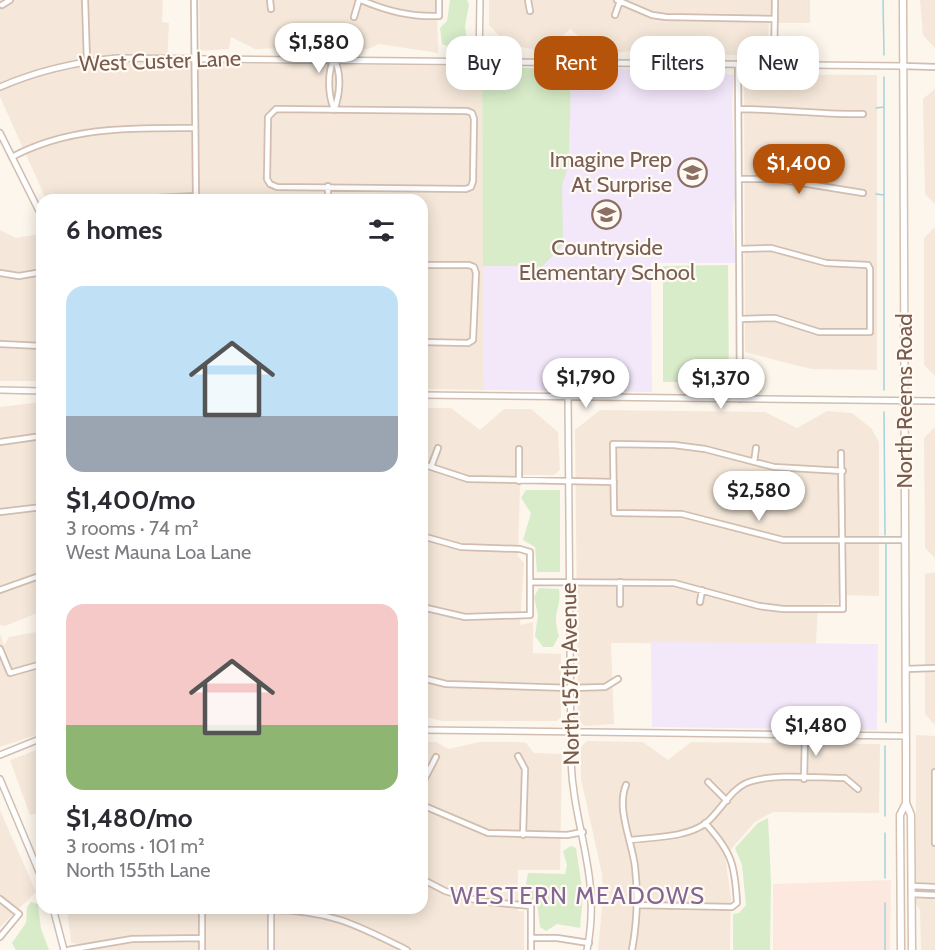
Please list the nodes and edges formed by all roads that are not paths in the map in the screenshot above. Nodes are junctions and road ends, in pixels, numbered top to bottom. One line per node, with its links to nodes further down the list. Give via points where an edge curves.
1 (10, 0): 12 (street)
2 (86, 0): 22 (street)
3 (194, 0): 20 (street)
4 (270, 0): 13 (street)
5 (360, 0): 6 (street, via 394,13 439,16); 16 (street)
6 (439, 0)
7 (480, 0): 18 (street)
8 (528, 0): 14 (street)
9 (775, 0): 17 (street)
10 (903, 0): 27 (main road, North Reems Road)
11 (619, 1): 15 (street); 17 (street, via 666,17)
12 (2, 5)
13 (271, 9)
14 (530, 11)
15 (615, 15)
16 (354, 17)
17 (775, 19): 19 (street)
18 (479, 36)
19 (775, 36)
20 (195, 58): 21 (street, West Custer Lane); 22 (street, West Custer Lane); 36 (street)
21 (334, 59): 23 (street, West Custer Lane); 30 (street); 31 (street)
22 (87, 61): 29 (street, West Custer Lane, via 36,72)
23 (446, 61)
24 (522, 61): 25 (street, West Custer Lane)
25 (737, 64)
26 (819, 65): 27 (street, West Custer Lane)
27 (903, 66): 28 (street, West Custer Lane); 58 (main road, North Reems Road)
28 (935, 67)
29 (0, 87)
30 (330, 88): 31 (street); 34 (street)
31 (338, 88): 34 (street)
32 (738, 90): 33 (street)
33 (738, 109): 35 (street); 39 (street)
34 (334, 110): 40 (street, via 276,109 268,117 270,184); 40 (street, via 472,113 473,182 471,187)
35 (863, 114)
36 (195, 128): 38 (street, via 108,128 63,136); 42 (street)
37 (0, 133): 38 (street)
38 (12, 157): 44 (street)
39 (739, 179): 41 (street, via 777,179); 45 (street)
40 (328, 186): 43 (street)
41 (863, 193)
42 (196, 194)
43 (328, 194)
44 (36, 205)
45 (739, 249): 49 (street); 49 (street, via 771,248 826,263 868,265 870,269 870,332 819,332 775,318)
46 (428, 265): 50 (street, via 474,267 475,336 468,343)
47 (0, 273): 48 (street)
48 (36, 273)
49 (740, 319): 57 (street)
50 (428, 342)
51 (0, 344): 52 (street)
52 (36, 346)
53 (0, 390): 54 (street)
54 (36, 391)
55 (428, 395): 56 (street)
56 (568, 397): 57 (street); 71 (street, North 157th Avenue)
57 (740, 399): 58 (street)
58 (904, 401): 59 (street); 77 (main road, North Reems Road)
59 (935, 401)
60 (36, 437): 61 (street)
61 (0, 442)
62 (438, 448): 68 (street)
63 (756, 448): 66 (street)
64 (519, 449): 70 (street)
65 (841, 453): 69 (street)
66 (753, 462): 69 (street, via 801,471); 72 (street, via 674,445 613,444)
67 (428, 466): 68 (street)
68 (431, 467): 70 (street, via 468,479)
69 (843, 471): 76 (street)
70 (519, 481): 71 (street)
71 (568, 482): 72 (street); 79 (street, North 157th Avenue)
72 (614, 482): 76 (street, via 614,513 682,514 783,540)
73 (36, 508): 74 (street)
74 (0, 512)
75 (428, 538): 80 (street, via 461,546 530,552)
76 (844, 540): 77 (street); 83 (street, via 843,609 759,606)
77 (905, 540): 89 (main road, North Reems Road)
78 (36, 577): 82 (street)
79 (569, 581): 80 (street); 81 (street); 93 (street, North 157th Avenue)
80 (530, 582): 86 (street, via 530,615 465,617)
81 (620, 582): 83 (street, via 674,583); 85 (street)
82 (0, 590)
83 (702, 590): 84 (street)
84 (700, 602)
85 (620, 604)
86 (428, 608)
87 (0, 649): 88 (street, via 10,673)
88 (36, 666)
89 (906, 669): 90 (street); 97 (main road, North Reems Road)
90 (935, 669)
91 (618, 679): 93 (street, via 605,687)
92 (428, 680): 93 (street, via 446,684)
93 (570, 688): 95 (street, North 157th Avenue)
94 (428, 730): 95 (street)
95 (570, 732): 96 (street); 113 (street, North 157th Avenue, via 572,777)
96 (805, 735): 97 (street); 104 (street)
97 (906, 736): 110 (main road, North Reems Road)
98 (36, 740): 99 (street)
99 (0, 755)
100 (436, 756): 102 (street)
101 (518, 756): 114 (street, via 525,769)
102 (428, 772)
103 (934, 772): 116 (street)
104 (804, 778): 108 (street, via 845,778); 109 (street, via 748,783)
105 (0, 779): 117 (street)
106 (708, 782): 109 (street)
107 (626, 785): 115 (street, via 622,797)
108 (858, 789)
109 (727, 801): 112 (street)
110 (906, 803): 119 (main road, North Reems Road, via 911,815); 140 (main road, North Reems Road, via 900,815)
111 (428, 808): 114 (street, via 488,833)
112 (705, 823): 115 (street, via 675,834); 124 (street, via 729,851 737,903 732,907)
113 (583, 832): 114 (street); 132 (street, North 157th Avenue, via 592,892)
114 (523, 835)
115 (630, 840): 124 (street)
116 (935, 843)
117 (36, 865)
118 (428, 882): 131 (street, via 479,901 531,906)
119 (911, 886): 120 (street); 121 (main road, North Reems Road)
120 (935, 887)
121 (911, 894): 122 (street); 141 (main road, North Reems Road)
122 (935, 894)
123 (0, 899): 129 (street, via 19,914)
124 (636, 905): 139 (street)
125 (55, 914): 133 (street)
126 (202, 914): 130 (street)
127 (271, 914): 136 (street)
128 (326, 914): 137 (street, via 352,922)
129 (0, 937)
130 (202, 938): 134 (street, via 132,939); 135 (street)
131 (531, 938): 132 (street, via 557,938); 138 (street)
132 (588, 947)
133 (64, 950)
134 (68, 950)
135 (202, 950)
136 (271, 950)
137 (407, 950)
138 (531, 950)
139 (632, 950)
140 (901, 950)
141 (912, 950)

